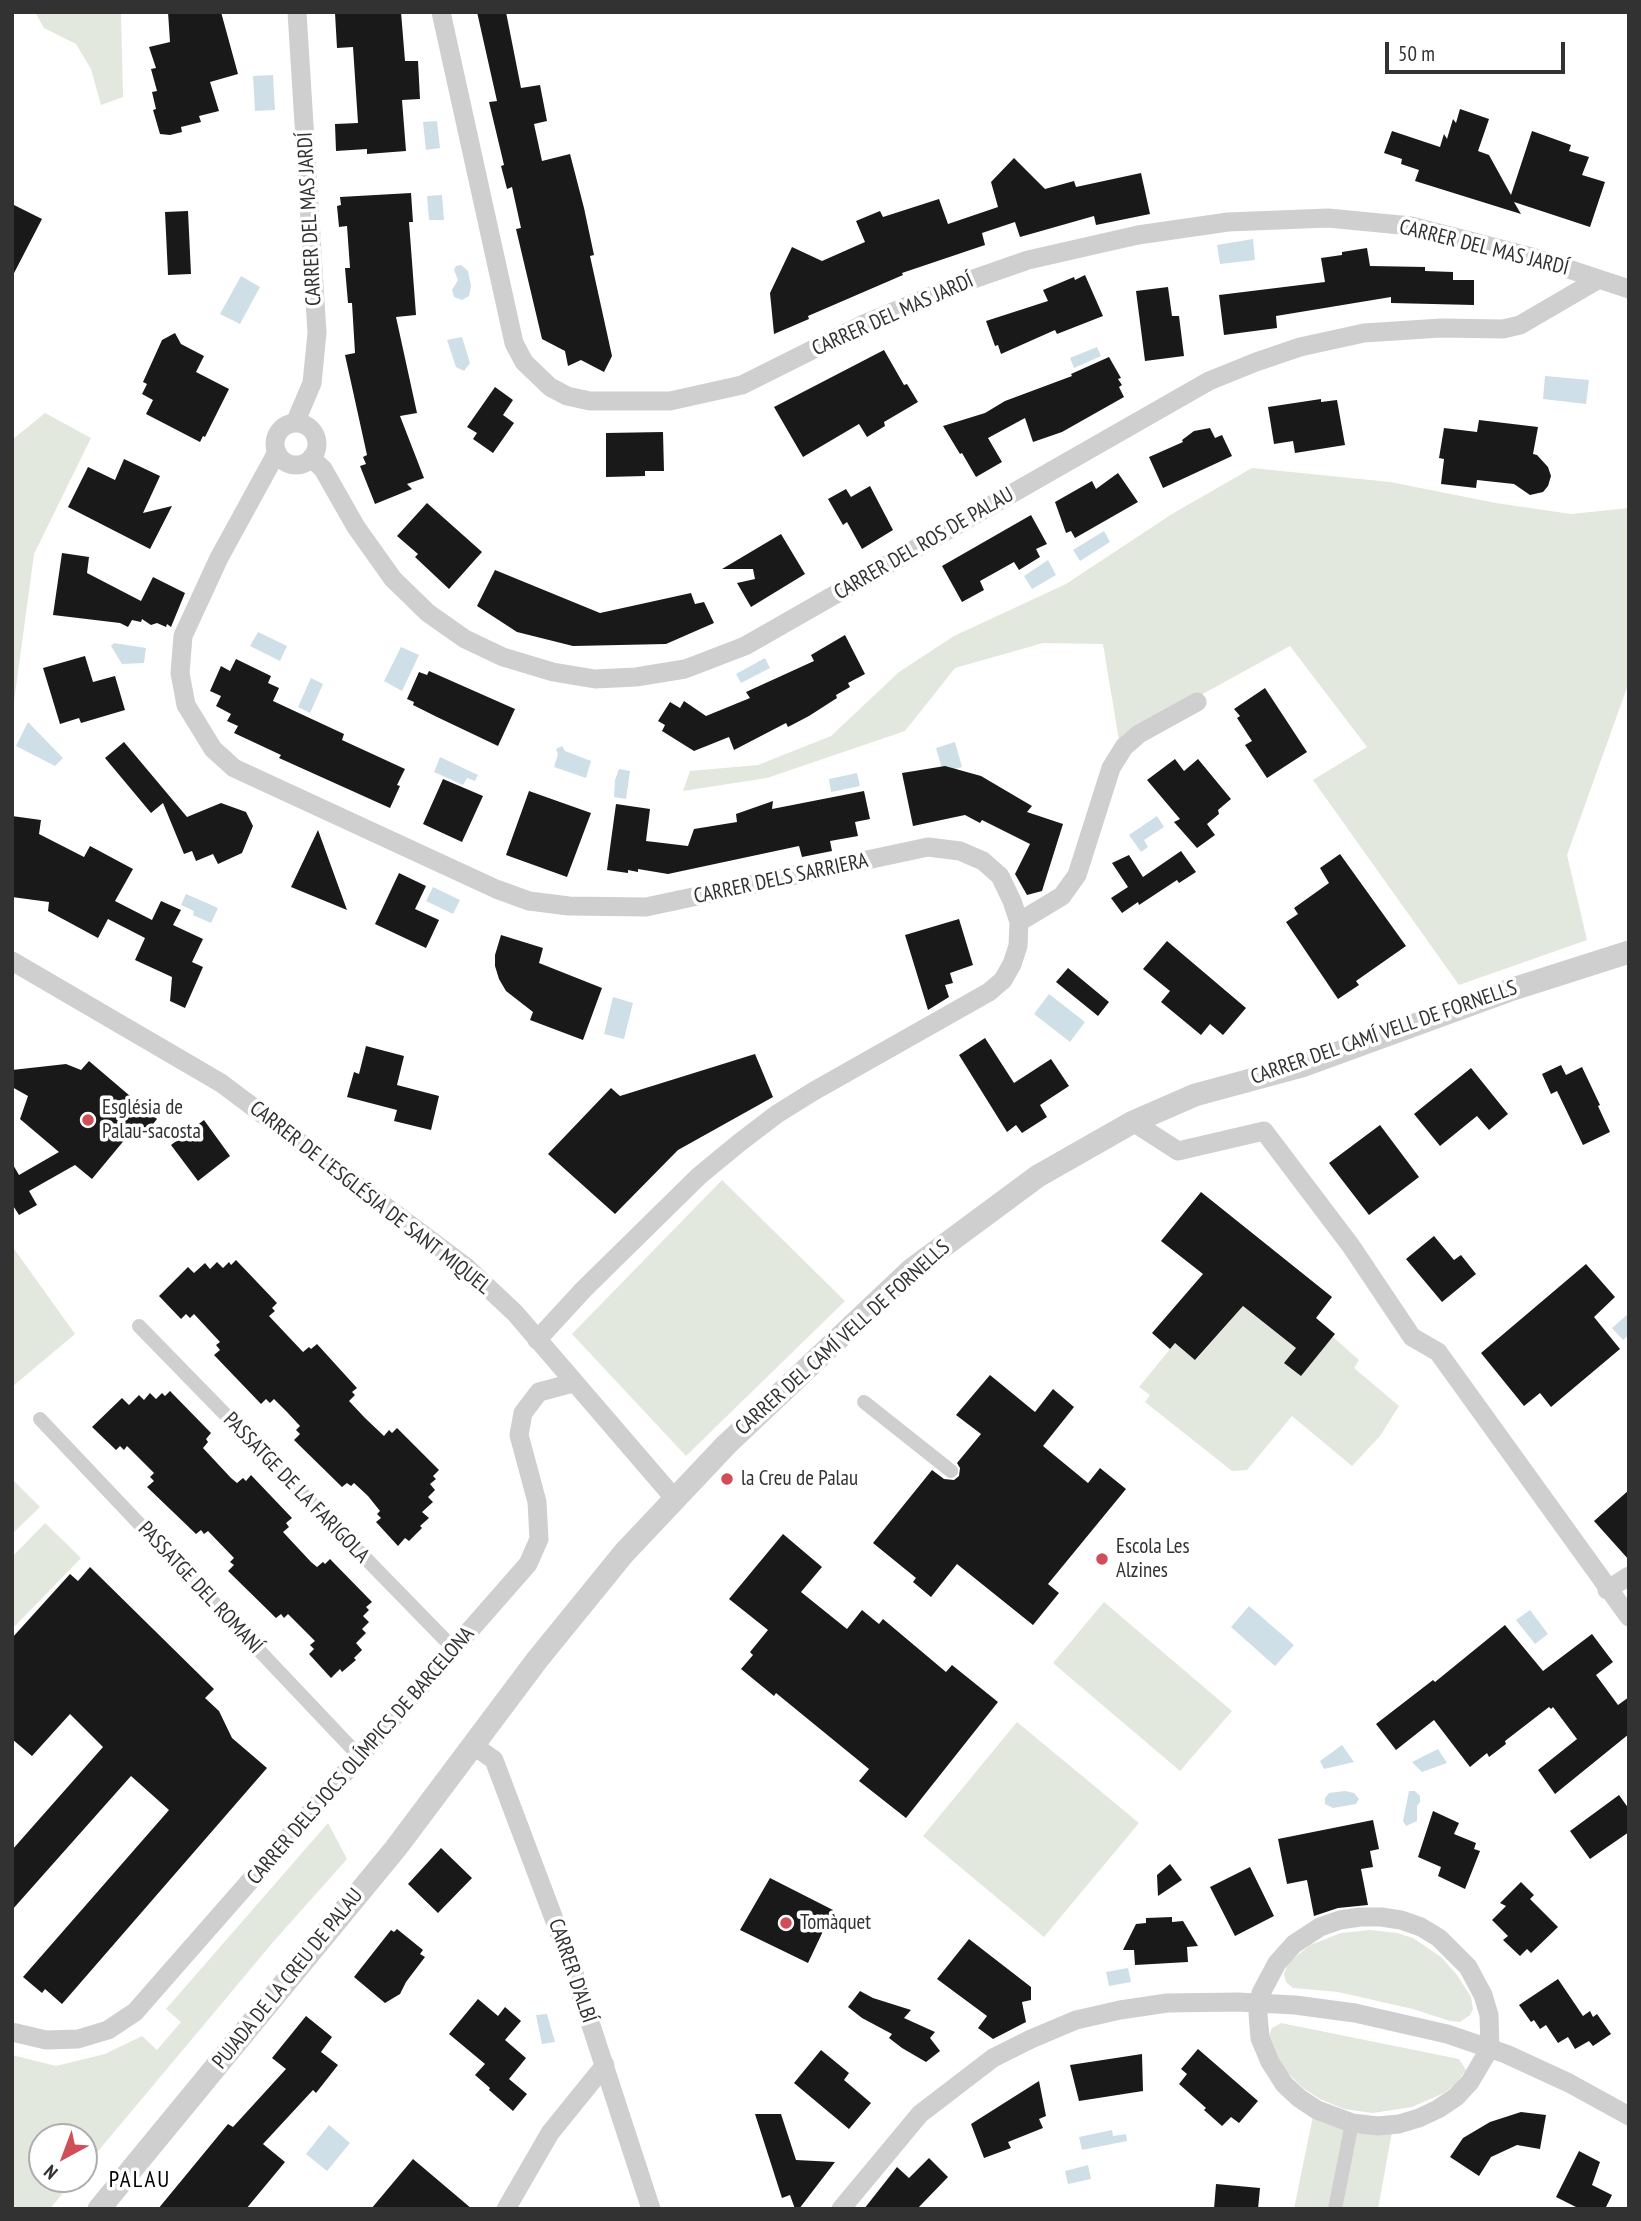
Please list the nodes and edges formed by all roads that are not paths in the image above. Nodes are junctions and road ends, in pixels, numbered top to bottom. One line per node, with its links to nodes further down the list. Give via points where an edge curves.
1 (297, 12): 5 (street, CARRER DEL MAS JARDÍ, via 317,333 312,383)
2 (441, 12): 3 (street, CARRER DEL MAS JARDÍ, via 514,344 524,362 567,397 670,401 742,385 864,324 1028,260 1138,235 1228,222 1328,218 1412,226)
3 (1599, 279): 4 (street, CARRER DEL MAS JARDÍ); 7 (street, CARRER DEL ROS DE PALAU, via 1512,327 1364,333 1256,362 1189,393 745,646 685,669 636,677 595,679 553,672 503,657 465,639 393,579 323,469)
4 (1629, 289)
5 (295, 423): 6 (street, via 276,436); 7 (street, via 315,435 316,451)
6 (277, 452): 7 (street, via 288,463); 9 (street, CARRER DELS SARRIERA, via 183,636 180,673 186,705 213,750 234,768 529,901 646,907 928,847 960,851 983,861 1000,876)
7 (311, 458)
8 (1197, 702): 9 (street, via 1124,747 1111,768 1077,875 1062,896)
9 (1019, 922): 14 (street, CARRER DELS SARRIERA, via 1018,946 1003,980 777,1114 739,1143 584,1289)
10 (1629, 953): 12 (street, CARRER DEL CAMÍ VELL DE FORNELLS, via 1513,989 1303,1066 1195,1095)
11 (12, 961): 14 (street, CARRER DE L'ESGLÉSIA DE SANT MIQUEL, via 221,1083 465,1266)
12 (1133, 1122): 19 (street, CARRER DEL CAMÍ VELL DE FORNELLS, via 1038,1176 911,1270); 21 (street, via 1178,1151 1264,1131 1412,1337 1438,1352)
13 (139, 1326): 23 (street, PASSATGE DE LA FARIGOLA)
14 (537, 1340): 15 (street, CARRER DE L'ESGLÉSIA DE SANT MIQUEL)
15 (573, 1383): 19 (street, CARRER DE L'ESGLÉSIA DE SANT MIQUEL); 23 (street, CARRER DELS JOCS OLÍMPICS DE BARCELONA, via 539,1392 523,1413 519,1435 537,1502 539,1539 528,1564)
16 (864, 1402): 18 (street)
17 (40, 1419): 25 (street, PASSATGE DEL ROMANÍ)
18 (951, 1471)
19 (675, 1499): 24 (street, CARRER DEL CAMÍ VELL DE FORNELLS, via 624,1553)
20 (1629, 1576): 21 (street)
21 (1607, 1590): 22 (street)
22 (1629, 1617)
23 (454, 1649): 25 (street, CARRER DELS JOCS OLÍMPICS DE BARCELONA)
24 (473, 1745): 29 (street, CARRER D'ALBÍ, via 494,1760); 32 (street, PUJADA DE LA CREU DE PALAU, via 396,1848)
25 (360, 1757): 27 (street, CARRER DELS JOCS OLÍMPICS DE BARCELONA, via 135,2012 108,2030 78,2039 46,2040)
26 (1259, 2003): 28 (street, via 1355,2013); 28 (street, via 1277,1963 1302,1938 1340,1920 1391,1918 1439,1938 1468,1967 1487,2005); 31 (street, via 1260,2038 1278,2075 1308,2105); 35 (street, via 1167,2004 1120,2010 1076,2020 1031,2039 993,2058 920,2114)
27 (12, 2032)
28 (1490, 2048): 30 (street, via 1569,2082); 31 (street, via 1470,2082 1438,2109 1399,2124)
29 (605, 2065): 33 (street, via 550,2133); 34 (street, CARRER D'ALBÍ)
30 (1629, 2116)
31 (1352, 2123): 36 (street)
32 (99, 2209)
33 (506, 2209)
34 (651, 2209)
35 (841, 2209)
36 (1335, 2209)

